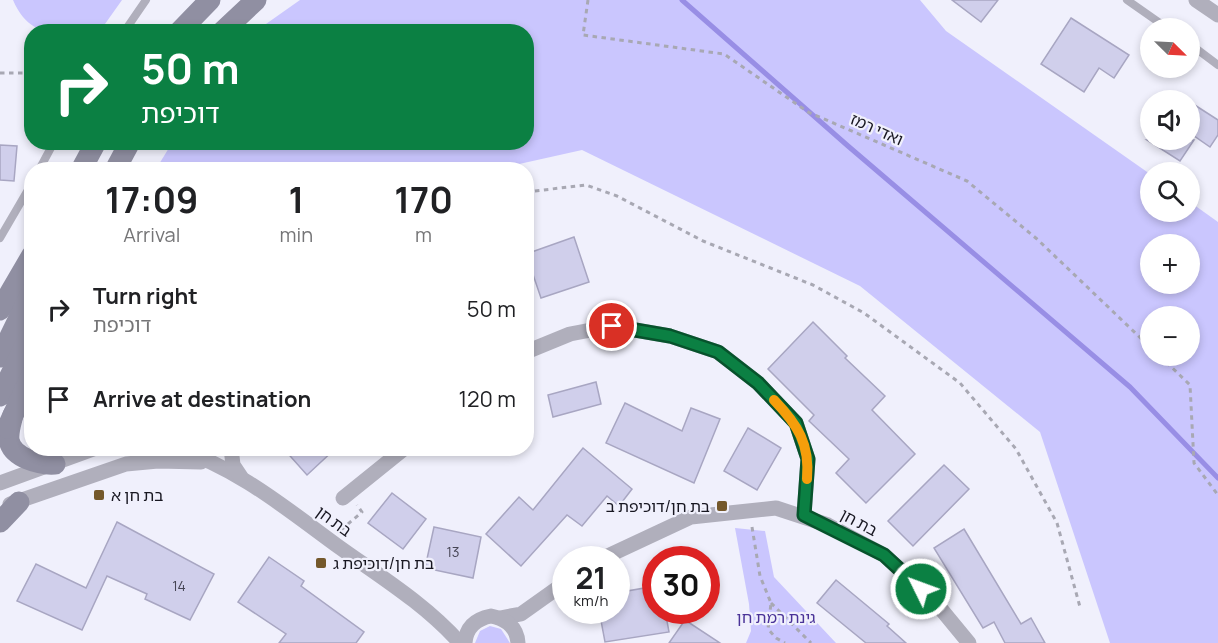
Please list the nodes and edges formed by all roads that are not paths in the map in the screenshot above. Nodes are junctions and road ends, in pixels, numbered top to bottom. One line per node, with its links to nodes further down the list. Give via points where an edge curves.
1 (146, 0): 9 (lane)
2 (210, 0): 10 (main road)
3 (256, 0): 11 (main road)
4 (1127, 0): 8 (lane)
5 (1196, 0): 7 (street)
6 (1213, 0): 7 (street)
7 (1218, 13)
8 (1153, 18)
9 (130, 24)
10 (187, 24)
11 (230, 24)
12 (1200, 51): 13 (lane)
13 (1218, 64)
14 (24, 197): 15 (lane)
15 (0, 238)
16 (24, 268): 18 (main road)
17 (24, 308): 21 (main road)
18 (0, 309)
19 (24, 348): 23 (main road)
20 (534, 349): 38 (street, via 570,334 612,326 670,336 718,352 758,383 796,423 808,459)
21 (0, 357)
22 (24, 391): 24 (main road)
23 (0, 396)
24 (13, 415): 25 (main road); 26 (main road, via 9,440)
25 (0, 444)
26 (24, 455)
27 (25, 456): 33 (main road, via 35,462)
28 (75, 456): 33 (street)
29 (205, 456): 37 (street, בת חן, via 126,464)
30 (215, 456): 34 (street, בת חן)
31 (233, 456): 34 (street, via 236,471)
32 (395, 456): 36 (street)
33 (54, 464): 35 (street)
34 (243, 479): 43 (street, בת חן)
35 (0, 483)
36 (346, 496)
37 (10, 505): 39 (main road)
38 (804, 515): 40 (street, בת חן, via 776,508 691,517); 49 (street, בת חן, via 884,555 936,603)
39 (0, 522)
40 (629, 546)
41 (552, 592): 42 (street)
42 (528, 609): 44 (street); 46 (street)
43 (433, 614): 45 (street, בת חן); 47 (street, בת חן)
44 (500, 618): 45 (street, via 491,616); 46 (street, via 514,629)
45 (474, 623): 48 (street)
46 (518, 640)
47 (460, 643)
48 (465, 643)
49 (969, 643)

